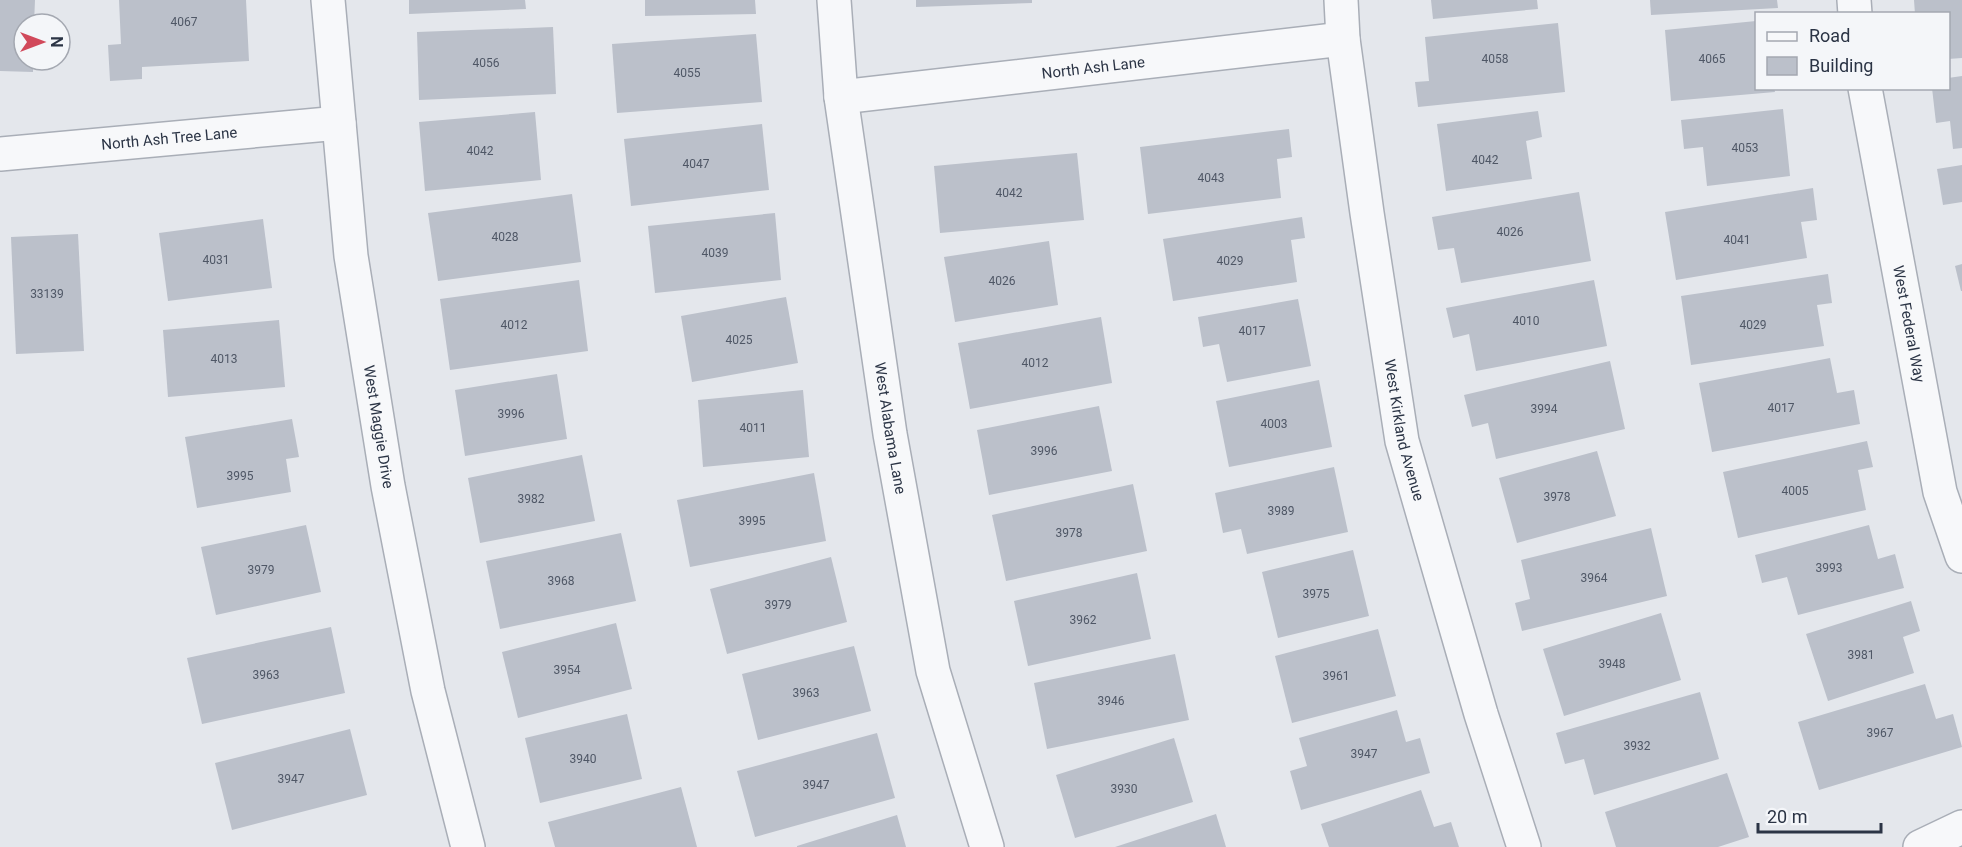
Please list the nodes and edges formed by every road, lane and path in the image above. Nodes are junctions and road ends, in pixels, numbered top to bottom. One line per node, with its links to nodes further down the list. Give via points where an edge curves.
1 (327, 0): 7 (street, West Maggie Drive)
2 (834, 0): 6 (street, West Alabama Lane)
3 (1341, 0): 4 (street, West Kirkland Avenue)
4 (1344, 39): 6 (street, North Ash Lane); 13 (street, West Kirkland Avenue, via 1402,441)
5 (1865, 90): 9 (street, West Federal Way, via 1940,492)
6 (842, 97): 12 (street, West Alabama Lane, via 890,434 933,671)
7 (339, 123): 8 (street, North Ash Tree Lane); 11 (street, West Maggie Drive, via 351,256 388,486 428,691)
8 (0, 154)
9 (1962, 556)
10 (1962, 827): 14 (street)
11 (468, 847)
12 (987, 847)
13 (1524, 847)
14 (1920, 847)

